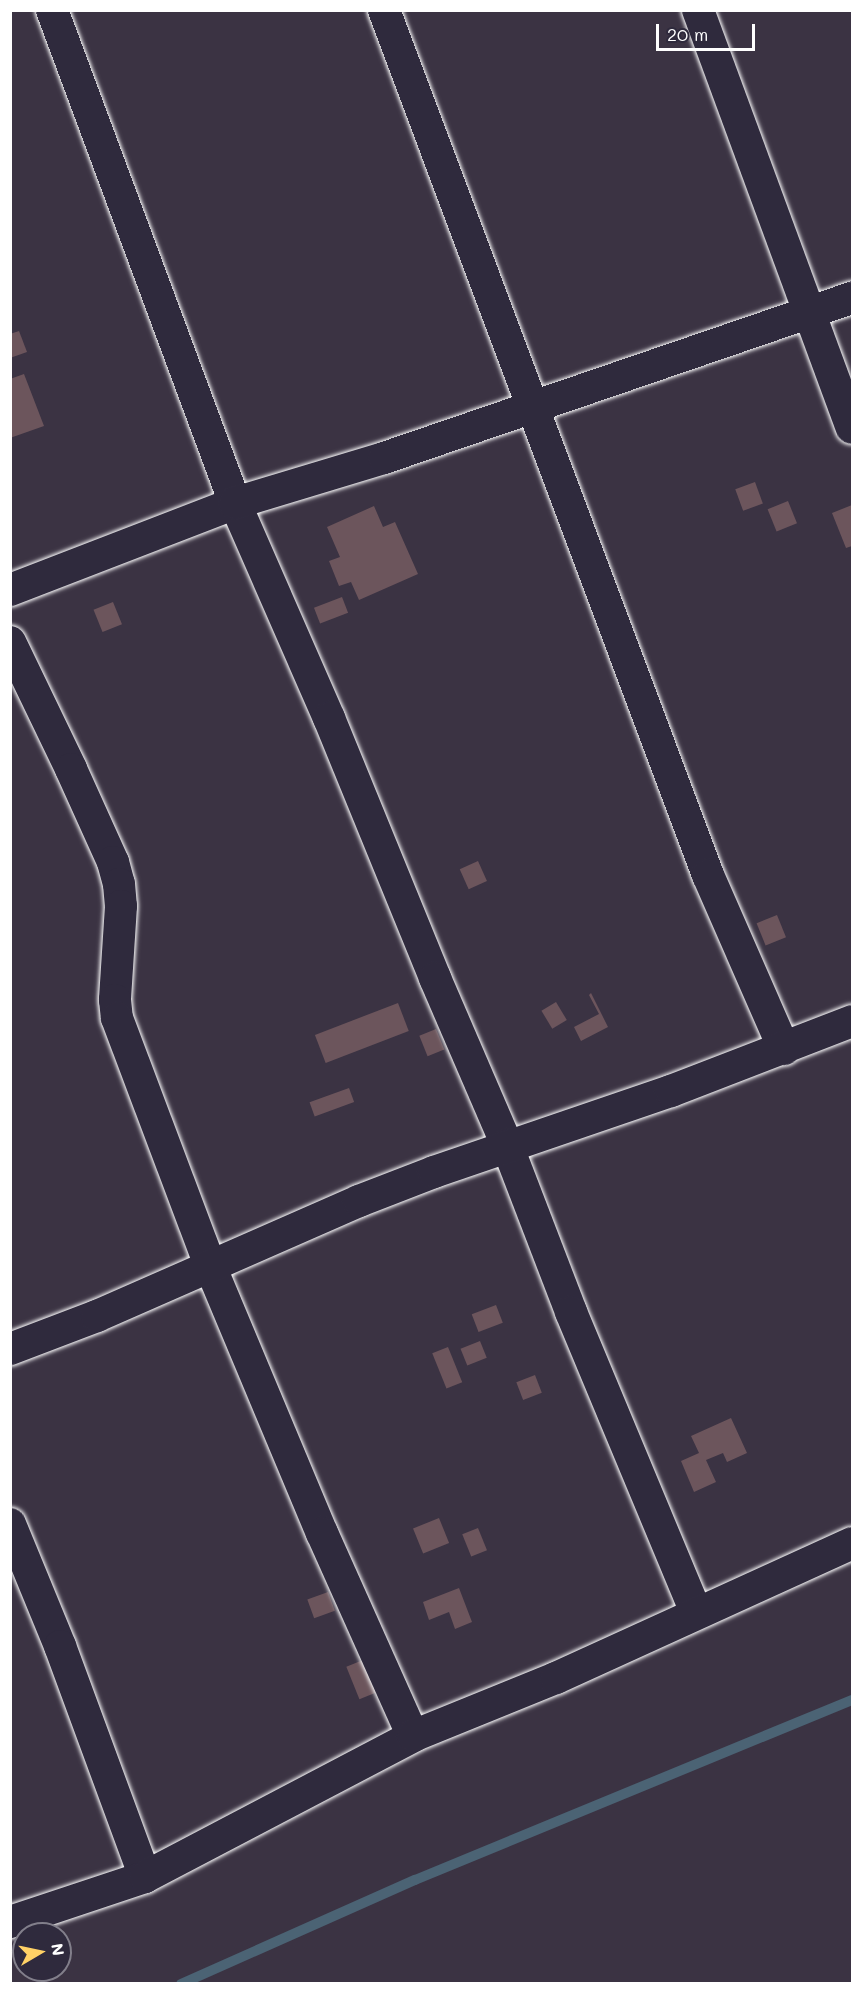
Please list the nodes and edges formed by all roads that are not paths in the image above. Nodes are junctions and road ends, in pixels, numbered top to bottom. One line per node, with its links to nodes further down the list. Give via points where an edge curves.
1 (52, 10): 8 (street)
2 (384, 10): 6 (street)
3 (698, 10): 5 (street)
4 (852, 298): 5 (street)
5 (808, 312): 6 (street); 7 (street)
6 (532, 408): 8 (street); 12 (street, via 708,875)
7 (852, 428)
8 (235, 503): 9 (street); 13 (street)
9 (10, 590)
10 (10, 642): 14 (street, via 113,862 121,906 117,1018)
11 (850, 1029): 12 (street)
12 (784, 1049): 13 (street, via 599,1117)
13 (507, 1145): 14 (street, via 359,1201); 18 (street, via 571,1312)
14 (211, 1268): 15 (street); 19 (street, via 322,1533)
15 (10, 1349)
16 (10, 1524): 20 (street, via 60,1646)
17 (852, 1543): 18 (street)
18 (696, 1613): 19 (street, via 556,1678)
19 (413, 1736): 20 (street)
20 (145, 1877): 21 (street)
21 (10, 1922)

